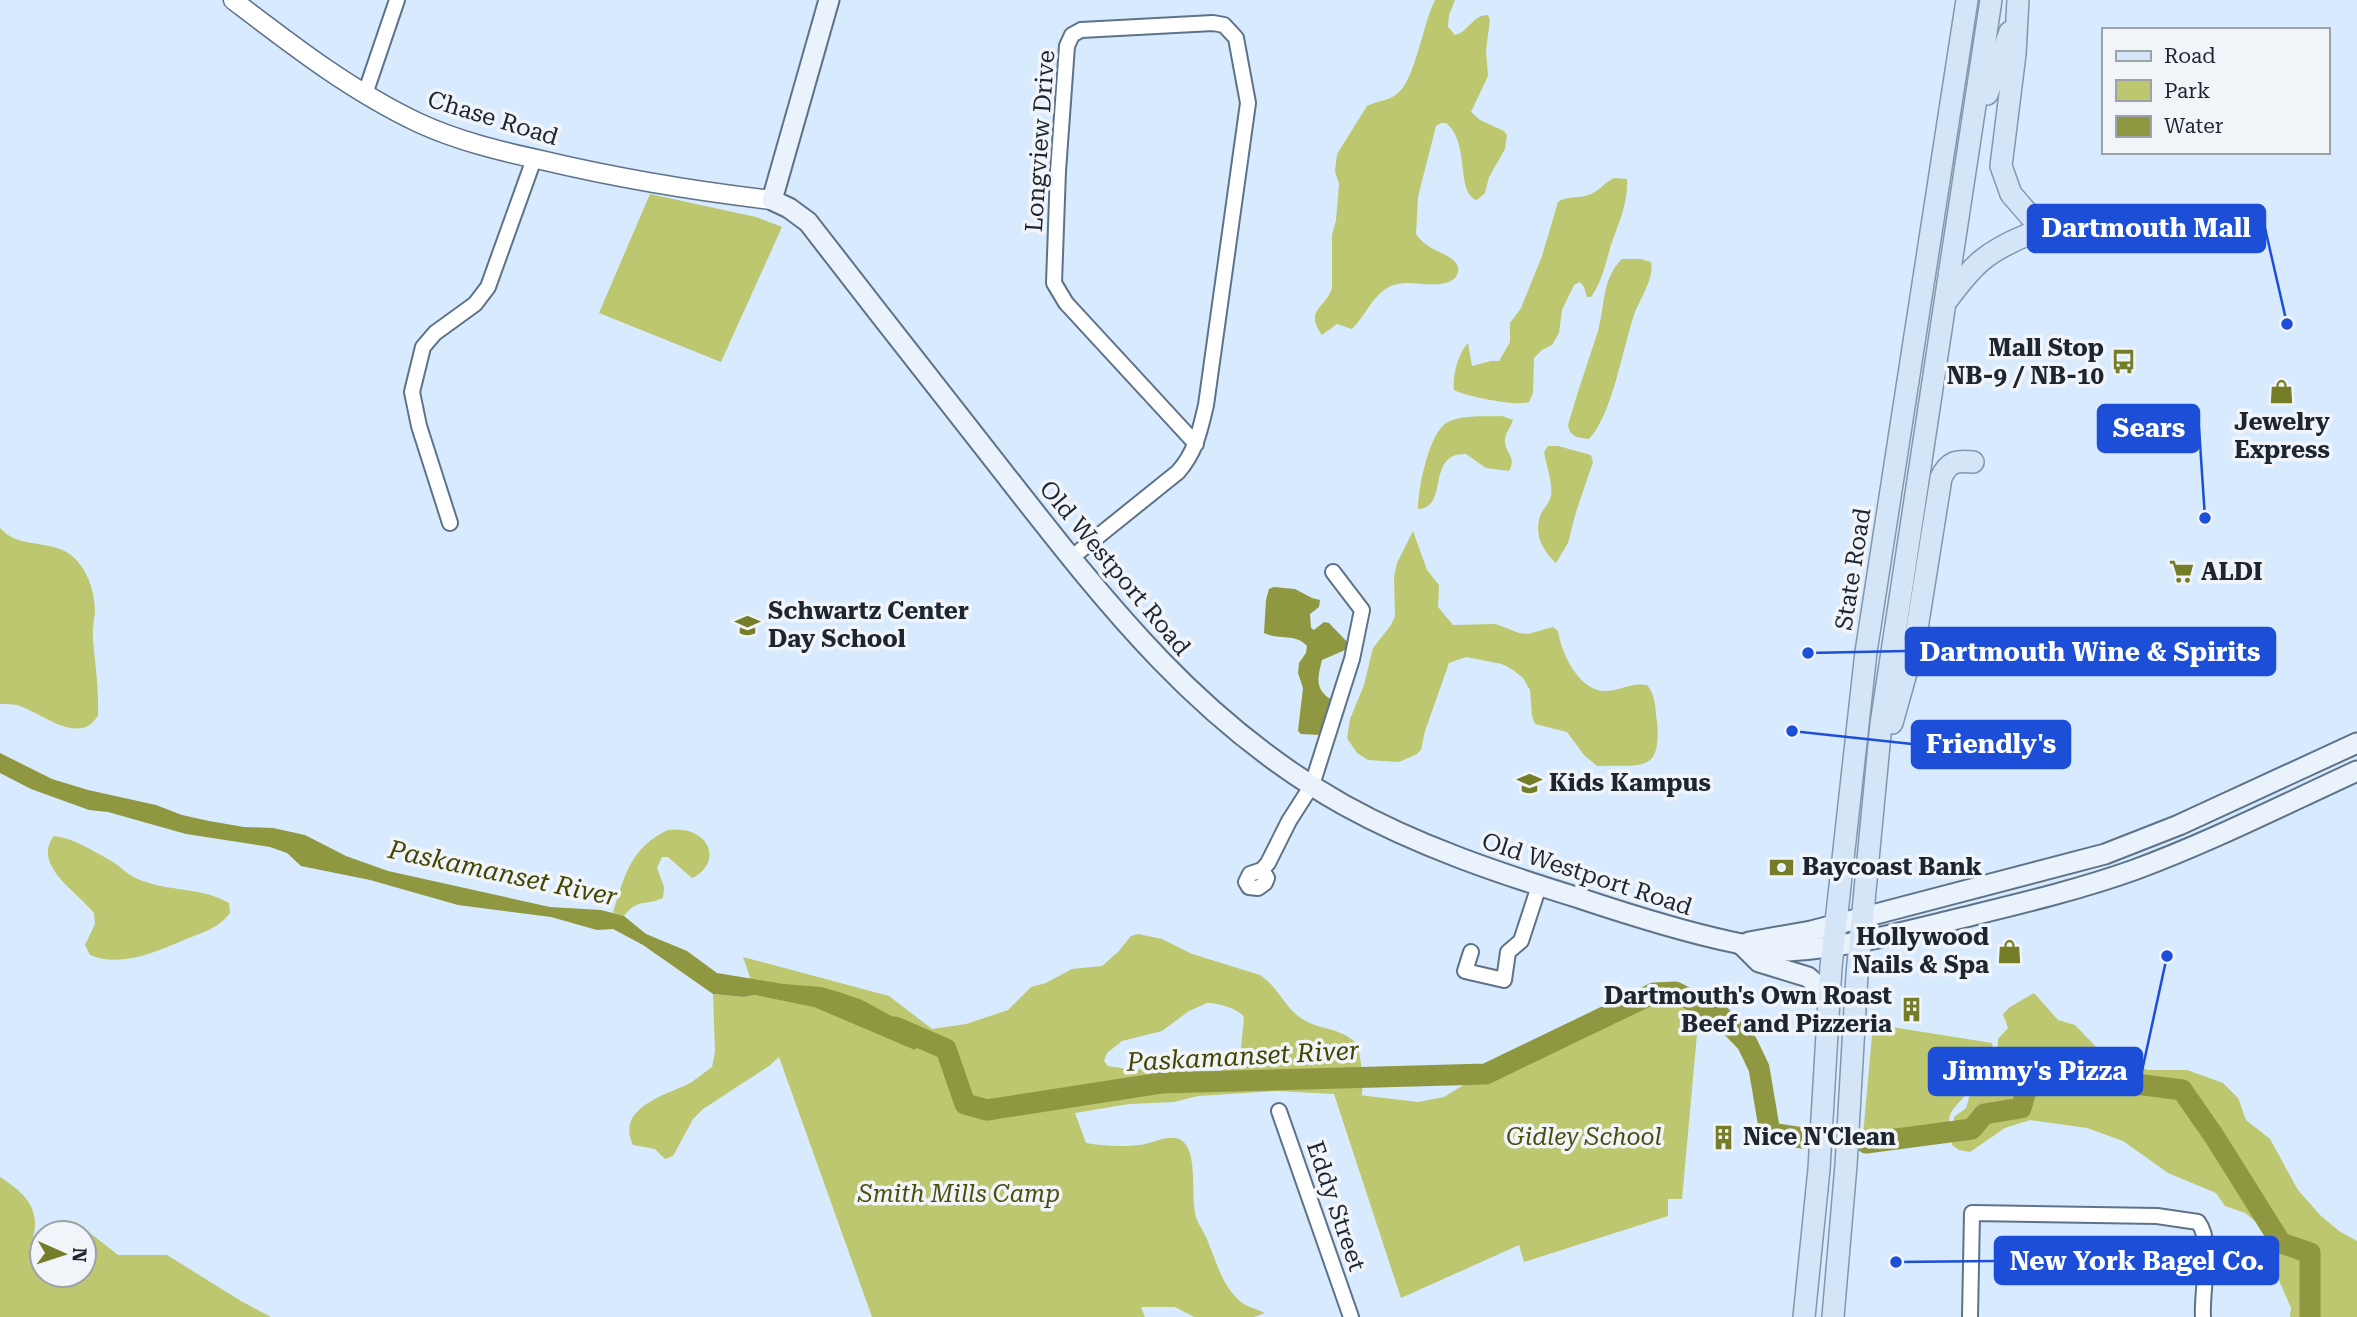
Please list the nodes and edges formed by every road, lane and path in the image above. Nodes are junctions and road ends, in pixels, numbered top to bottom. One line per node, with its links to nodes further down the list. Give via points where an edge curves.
1 (233, 0): 7 (street, Chase Road)
2 (397, 0): 7 (street)
3 (830, 0): 10 (main road)
4 (1967, 0): 24 (main road, State Road, via 1866,652)
5 (1992, 0): 8 (main road, State Road)
6 (2018, 5): 8 (main road); 11 (main road, via 2001,166 2029,226 1974,266)
7 (365, 94): 9 (street, Chase Road, via 428,126)
8 (1972, 133): 11 (main road, State Road)
9 (534, 159): 10 (street, Chase Road); 14 (street, via 488,287 475,304 435,333 423,347 417,365 411,391)
10 (772, 200): 15 (main road, Old Westport Road, via 808,222)
11 (1947, 300): 18 (main road, State Road, via 1881,723)
12 (1196, 444): 12 (street, Longview Drive, via 1075,313 1054,283 1067,46 1081,30 1213,23 1233,32 1239,47 1247,116 1206,405); 15 (street, Longview Drive, via 1178,472)
13 (1973, 462): 18 (main road, via 1954,461 1941,478 1913,653)
14 (450, 523)
15 (1070, 558): 20 (main road, Old Westport Road, via 1170,672 1254,746)
16 (1333, 572): 20 (street, via 1362,610 1348,672)
17 (2357, 743): 23 (main road, via 2122,849)
18 (1879, 765): 23 (main road, State Road)
19 (2357, 771): 25 (main road, via 2128,872)
20 (1312, 785): 21 (street); 22 (main road, Old Westport Road, via 1393,831)
21 (1262, 870)
22 (1538, 886): 26 (main road, Old Westport Road); 27 (street, via 1521,941 1508,952 1504,980 1465,971)
23 (1863, 918): 24 (main road); 25 (main road, State Road)
24 (1835, 935): 25 (main road); 26 (main road, Old Westport Road); 28 (main road, State Road)
25 (1860, 942): 32 (main road, State Road)
26 (1741, 944): 28 (main road, via 1759,962 1808,977)
27 (1471, 952)
28 (1829, 1005): 31 (main road, State Road)
29 (1279, 1111): 30 (street, Eddy Street)
30 (1351, 1317)
31 (1804, 1317)
32 (1833, 1317)
33 (1970, 1317): 34 (street, via 1972,1213 2193,1220 2200,1225 2206,1243)
34 (2203, 1317)

